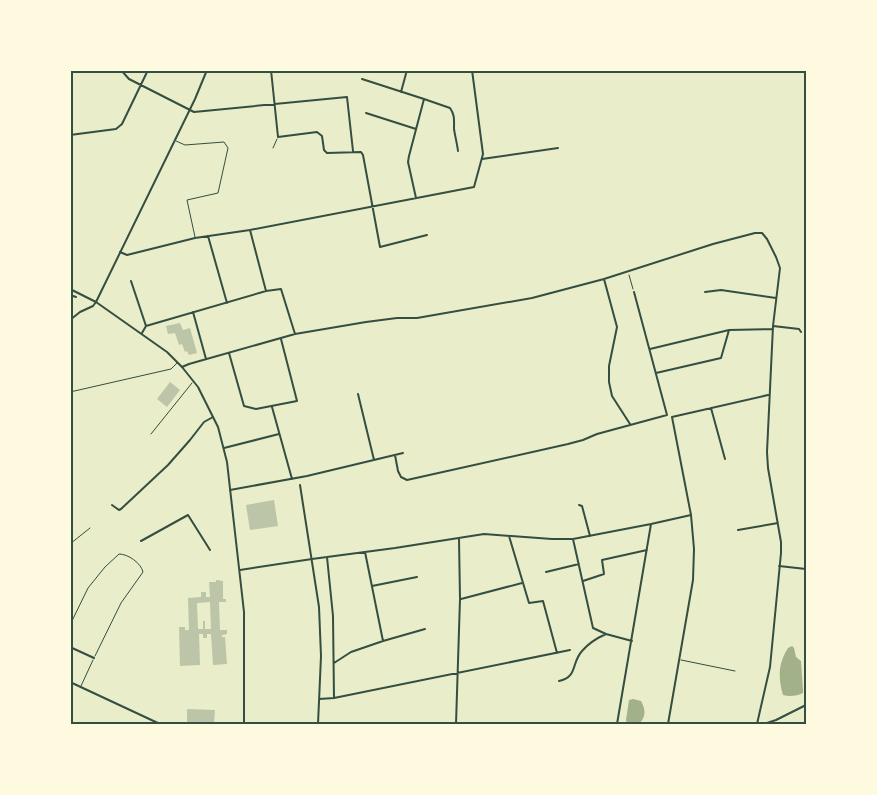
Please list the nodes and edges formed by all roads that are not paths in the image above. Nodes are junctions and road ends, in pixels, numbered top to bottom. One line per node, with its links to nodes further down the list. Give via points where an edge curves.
1 (82, 70): 10 (street)
2 (121, 70): 12 (street)
3 (148, 70): 12 (street)
4 (207, 70): 16 (street)
5 (271, 70): 15 (street)
6 (407, 70): 13 (street)
7 (434, 70): 8 (street)
8 (444, 70)
9 (472, 70): 26 (street)
10 (70, 72)
11 (362, 79): 13 (street)
12 (141, 86): 16 (street); 19 (street, via 119,127)
13 (401, 92): 14 (street)
14 (423, 99): 18 (street); 24 (street, via 453,111)
15 (274, 104): 16 (street); 20 (street); 25 (street, via 347,97)
16 (190, 110): 21 (street)
17 (366, 113): 18 (street)
18 (416, 129): 27 (street, via 408,162)
19 (70, 135)
20 (278, 137): 22 (lane); 25 (street, via 317,132 327,153)
21 (174, 140): 32 (lane, via 185,145 224,142 228,148 218,193 186,200); 33 (street)
22 (273, 148)
23 (558, 148): 26 (street)
24 (458, 150)
25 (353, 151): 28 (street, via 363,155)
26 (482, 159): 27 (street, via 474,187)
27 (416, 198): 28 (street)
28 (372, 207): 29 (street); 30 (street, via 380,247)
29 (250, 230): 31 (street); 37 (street)
30 (427, 235)
31 (208, 236): 32 (street); 44 (street)
32 (195, 238): 33 (street, via 127,255)
33 (120, 252): 43 (street)
34 (604, 279): 42 (street, via 762,233 779,263); 52 (street, via 531,298); 69 (street, via 616,327 609,382 612,396)
35 (131, 281): 47 (street)
36 (70, 289): 43 (street)
37 (266, 291): 44 (street); 52 (street, via 281,289)
38 (634, 292): 54 (street)
39 (705, 292): 42 (street, via 721,290)
40 (70, 295): 41 (street)
41 (76, 297)
42 (776, 298): 48 (street)
43 (96, 302): 46 (street); 51 (street)
44 (227, 303): 45 (street)
45 (193, 312): 47 (street); 56 (street)
46 (70, 320)
47 (146, 326): 51 (street)
48 (773, 327): 49 (street); 50 (street); 63 (street)
49 (729, 330): 54 (street); 59 (street, via 721,358)
50 (801, 332)
51 (142, 333): 57 (street)
52 (296, 334): 53 (street)
53 (281, 339): 55 (street); 64 (street, via 297,401)
54 (650, 348): 59 (street)
55 (229, 353): 56 (street); 64 (street, via 244,406)
56 (206, 359): 58 (street)
57 (177, 363): 58 (street); 61 (lane, via 171,369)
58 (182, 368): 60 (street)
59 (656, 373): 66 (street)
60 (193, 381): 67 (street); 70 (lane)
61 (70, 392)
62 (358, 394): 76 (street)
63 (769, 395): 65 (street); 83 (street, via 768,468)
64 (272, 407): 71 (street)
65 (711, 408): 68 (street); 75 (street)
66 (667, 415): 68 (street); 69 (street)
67 (213, 417): 72 (street); 80 (street, via 120,510)
68 (672, 417): 82 (street)
69 (631, 425): 74 (street, via 568,444 407,480 398,471)
70 (151, 434)
71 (279, 434): 72 (street); 77 (street)
72 (224, 448): 79 (street)
73 (403, 453): 74 (street)
74 (395, 455): 76 (street)
75 (725, 459)
76 (374, 460): 77 (street)
77 (292, 479): 79 (street)
78 (300, 485): 97 (street)
79 (230, 490): 101 (street)
80 (112, 505)
81 (579, 505): 88 (street)
82 (691, 515): 84 (street); 117 (street, via 693,580)
83 (778, 523): 86 (street); 99 (street)
84 (651, 524): 88 (street); 94 (street)
85 (90, 528): 92 (lane)
86 (738, 530)
87 (509, 536): 89 (street, via 484,534); 90 (street); 105 (street)
88 (590, 536): 90 (street)
89 (459, 539): 95 (street); 107 (street)
90 (573, 539): 98 (street)
91 (141, 541): 93 (street, via 188,514)
92 (70, 544)
93 (210, 550)
94 (647, 550): 104 (street, via 602,560 604,574); 112 (street)
95 (365, 552): 96 (street); 106 (street)
96 (327, 557): 97 (street); 118 (street)
97 (312, 559): 101 (street); 125 (street, via 319,609)
98 (579, 564): 102 (street); 104 (street)
99 (779, 566): 100 (street); 134 (street, via 770,661)
100 (807, 569)
101 (240, 570): 129 (street, via 245,630)
102 (546, 572)
103 (417, 577): 106 (street)
104 (583, 581): 110 (street, via 593,628)
105 (522, 583): 107 (street); 115 (street, via 529,603 543,601)
106 (372, 586): 111 (street)
107 (460, 599): 120 (street)
108 (70, 625): 116 (lane, via 89,587 119,554 142,567 143,572 121,603)
109 (425, 629): 111 (street)
110 (606, 634): 112 (street); 121 (street, via 582,651 573,672)
111 (383, 641): 118 (street, via 351,652)
112 (632, 641): 132 (street)
113 (70, 647): 116 (street)
114 (570, 650): 115 (street)
115 (556, 653): 120 (street)
116 (94, 658): 123 (lane)
117 (679, 660): 119 (lane); 133 (street)
118 (334, 664): 124 (street)
119 (735, 671)
120 (458, 672): 124 (street); 131 (street)
121 (559, 681)
122 (70, 682): 123 (street)
123 (81, 687): 128 (street)
124 (334, 698): 125 (street)
125 (319, 699): 130 (street)
126 (807, 705): 127 (street)
127 (776, 723): 135 (street)
128 (160, 724)
129 (244, 724)
130 (318, 724)
131 (456, 724)
132 (617, 724)
133 (668, 724)
134 (757, 724)
135 (764, 724)

